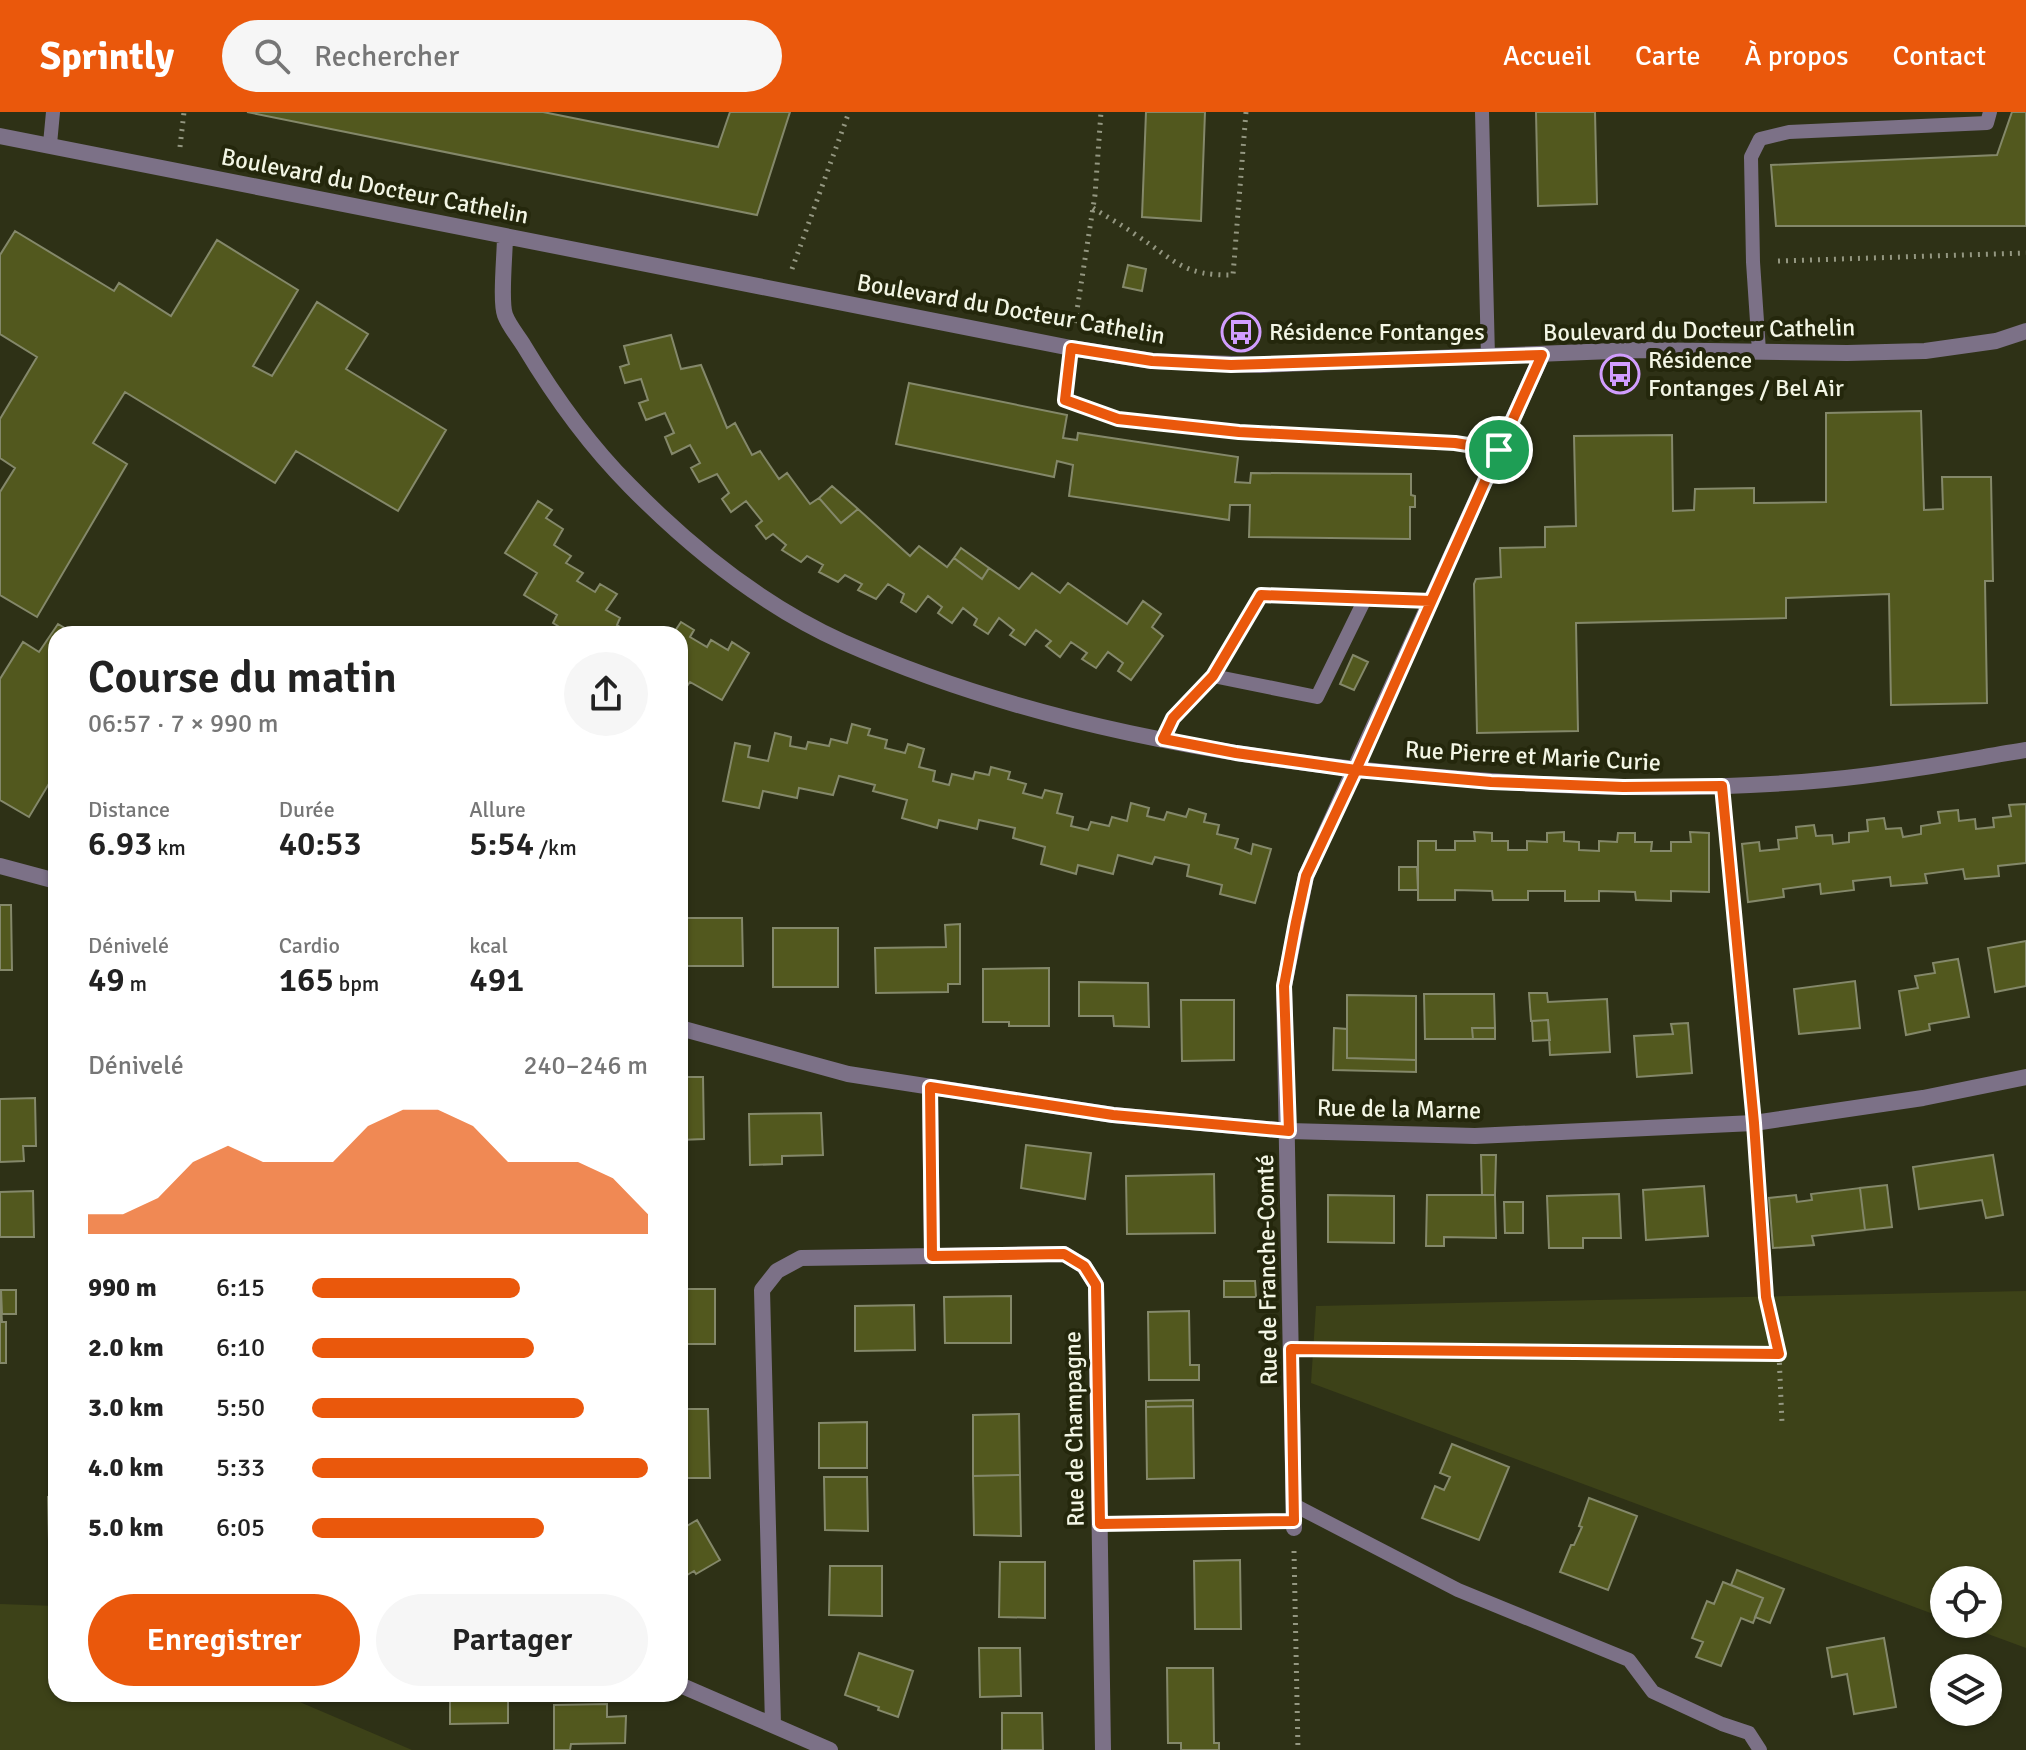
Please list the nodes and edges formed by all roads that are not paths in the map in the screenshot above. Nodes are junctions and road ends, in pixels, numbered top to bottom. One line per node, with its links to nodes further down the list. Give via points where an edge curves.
1 (53, 112): 5 (lane)
2 (1482, 112): 11 (lane)
3 (1990, 112): 9 (lane, via 1987,123 1789,132 1760,139 1751,157)
4 (0, 136): 5 (street, Boulevard du Docteur Cathelin)
5 (50, 144): 6 (street, Boulevard du Docteur Cathelin)
6 (505, 236): 8 (street, Boulevard du Docteur Cathelin); 16 (street, Rue Pierre et Marie Curie, via 503,312 542,377 608,464 669,525 744,584 840,641 955,686)
7 (2025, 334): 9 (street, Boulevard du Docteur Cathelin, via 1925,351)
8 (1071, 348): 11 (street, Boulevard du Docteur Cathelin, via 1152,361 1231,365); 12 (lane, via 1065,400 1118,419)
9 (1759, 351): 10 (street, Boulevard du Docteur Cathelin)
10 (1542, 355): 11 (street, Boulevard du Docteur Cathelin); 12 (street, Rue de Franche-Comté)
11 (1488, 357)
12 (1499, 450): 14 (street, Rue de Franche-Comté)
13 (1365, 599): 14 (lane); 15 (lane, via 1261,595); 15 (lane, via 1317,697)
14 (1431, 601): 18 (street, Rue de Franche-Comté)
15 (1213, 676): 16 (lane, via 1173,718)
16 (1163, 739): 18 (street, Rue Pierre et Marie Curie)
17 (2026, 750): 18 (street, Rue Pierre et Marie Curie, via 1827,780 1722,786 1491,782)
18 (1356, 770): 24 (street, Rue de Franche-Comté, via 1306,876 1284,986)
19 (0, 866): 20 (street)
20 (48, 879)
21 (688, 1030): 23 (street, Rue de la Marne, via 848,1074)
22 (2026, 1077): 24 (street, Rue de la Marne, via 1754,1123 1475,1136)
23 (930, 1087): 24 (street, Rue de la Marne, via 1113,1115); 25 (street)
24 (1289, 1131): 26 (street, Rue de Franche-Comté)
25 (932, 1256): 28 (street, Rue de Champagne, via 801,1258 777,1271 762,1290); 30 (street, Rue de Champagne, via 1064,1254 1084,1266 1096,1285)
26 (1294, 1518): 31 (lane, via 1629,1660 1653,1692 1749,1733)
27 (688, 1688): 28 (street)
28 (773, 1725): 29 (street)
29 (830, 1750)
30 (1103, 1750)
31 (1760, 1750)

